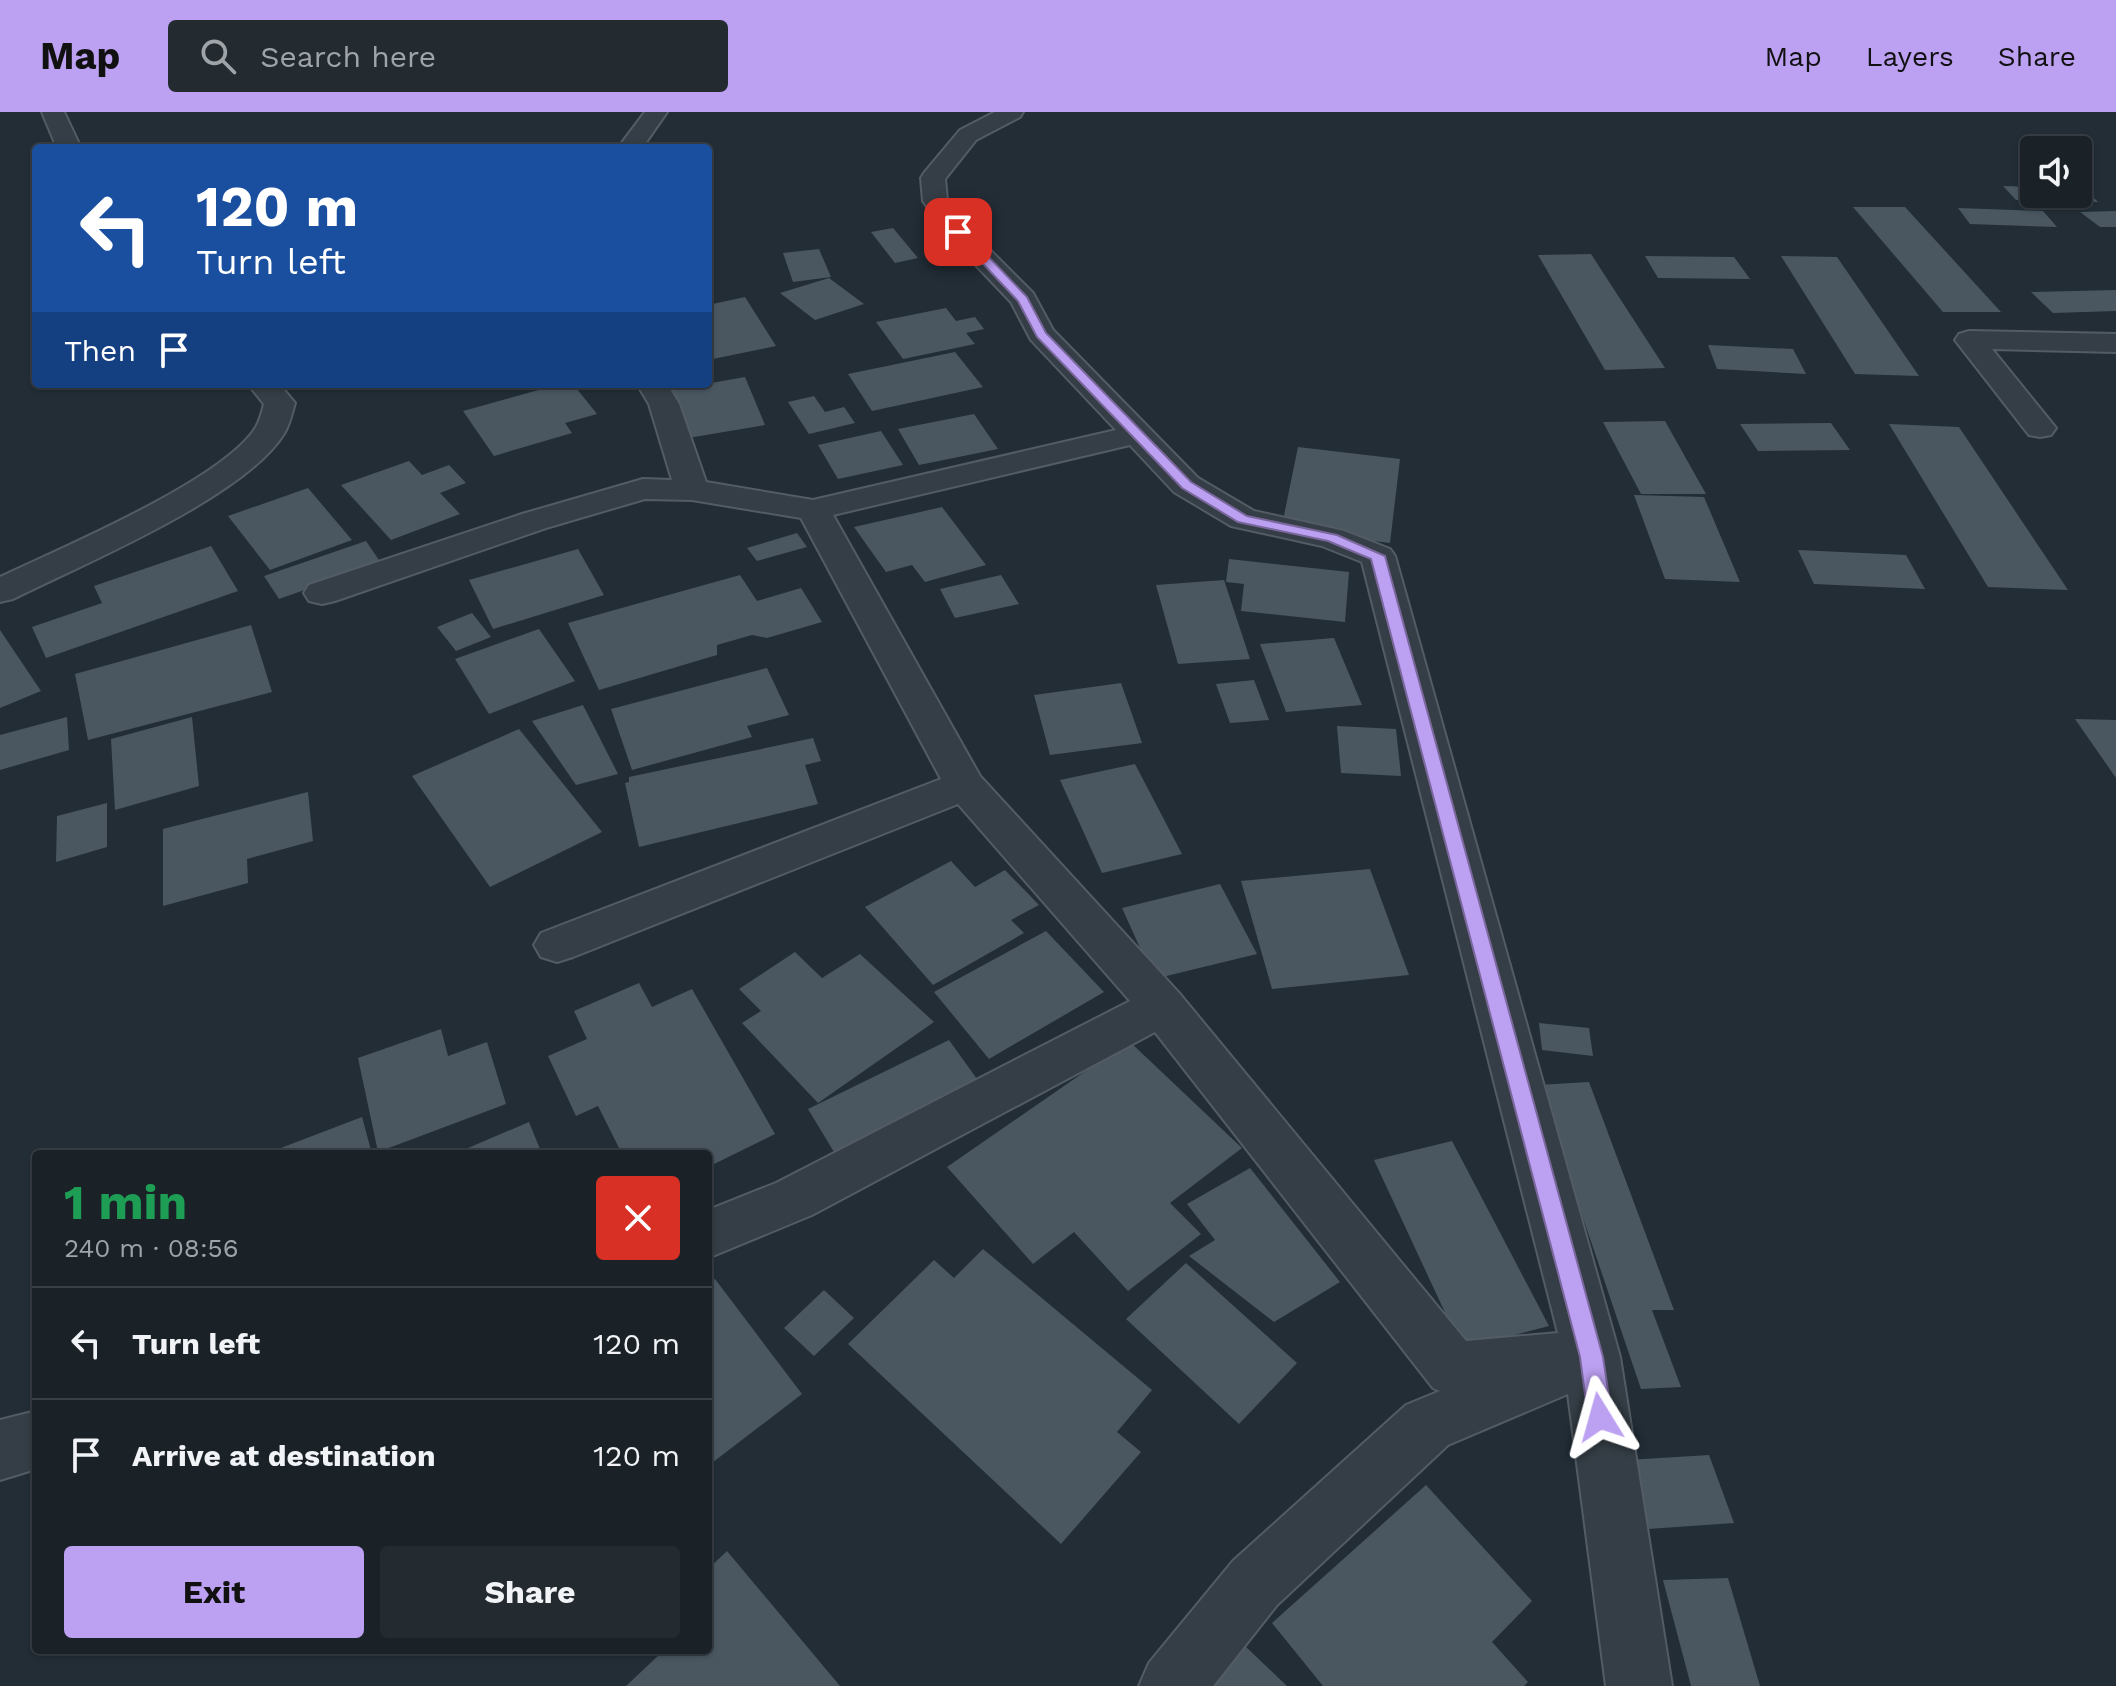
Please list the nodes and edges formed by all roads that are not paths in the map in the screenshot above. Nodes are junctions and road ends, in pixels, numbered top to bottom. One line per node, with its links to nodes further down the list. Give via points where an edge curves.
1 (53, 112): 4 (street)
2 (656, 112): 5 (street)
3 (1012, 112): 10 (street, via 968,135 933,178 935,201 1023,299 1041,334)
4 (67, 144)
5 (633, 144)
6 (2116, 343): 9 (street, via 1969,340)
7 (267, 388): 13 (street, via 280,403 268,433 234,467 144,520)
8 (654, 388): 11 (street)
9 (2040, 428)
10 (1138, 434): 12 (street); 19 (street, via 1186,485 1243,519 1332,538 1378,556)
11 (692, 490): 12 (street); 14 (street, via 643,489)
12 (813, 510): 15 (street)
13 (0, 591)
14 (322, 593)
15 (965, 785): 16 (street); 17 (street)
16 (557, 945)
17 (1162, 1006): 18 (street, via 794,1199); 19 (street, via 1453,1369)
18 (712, 1232)
19 (1592, 1357): 22 (street, via 1427,1425 1255,1583); 23 (street)
20 (32, 1441): 21 (street)
21 (0, 1450)
22 (1172, 1686)
23 (1639, 1686)

